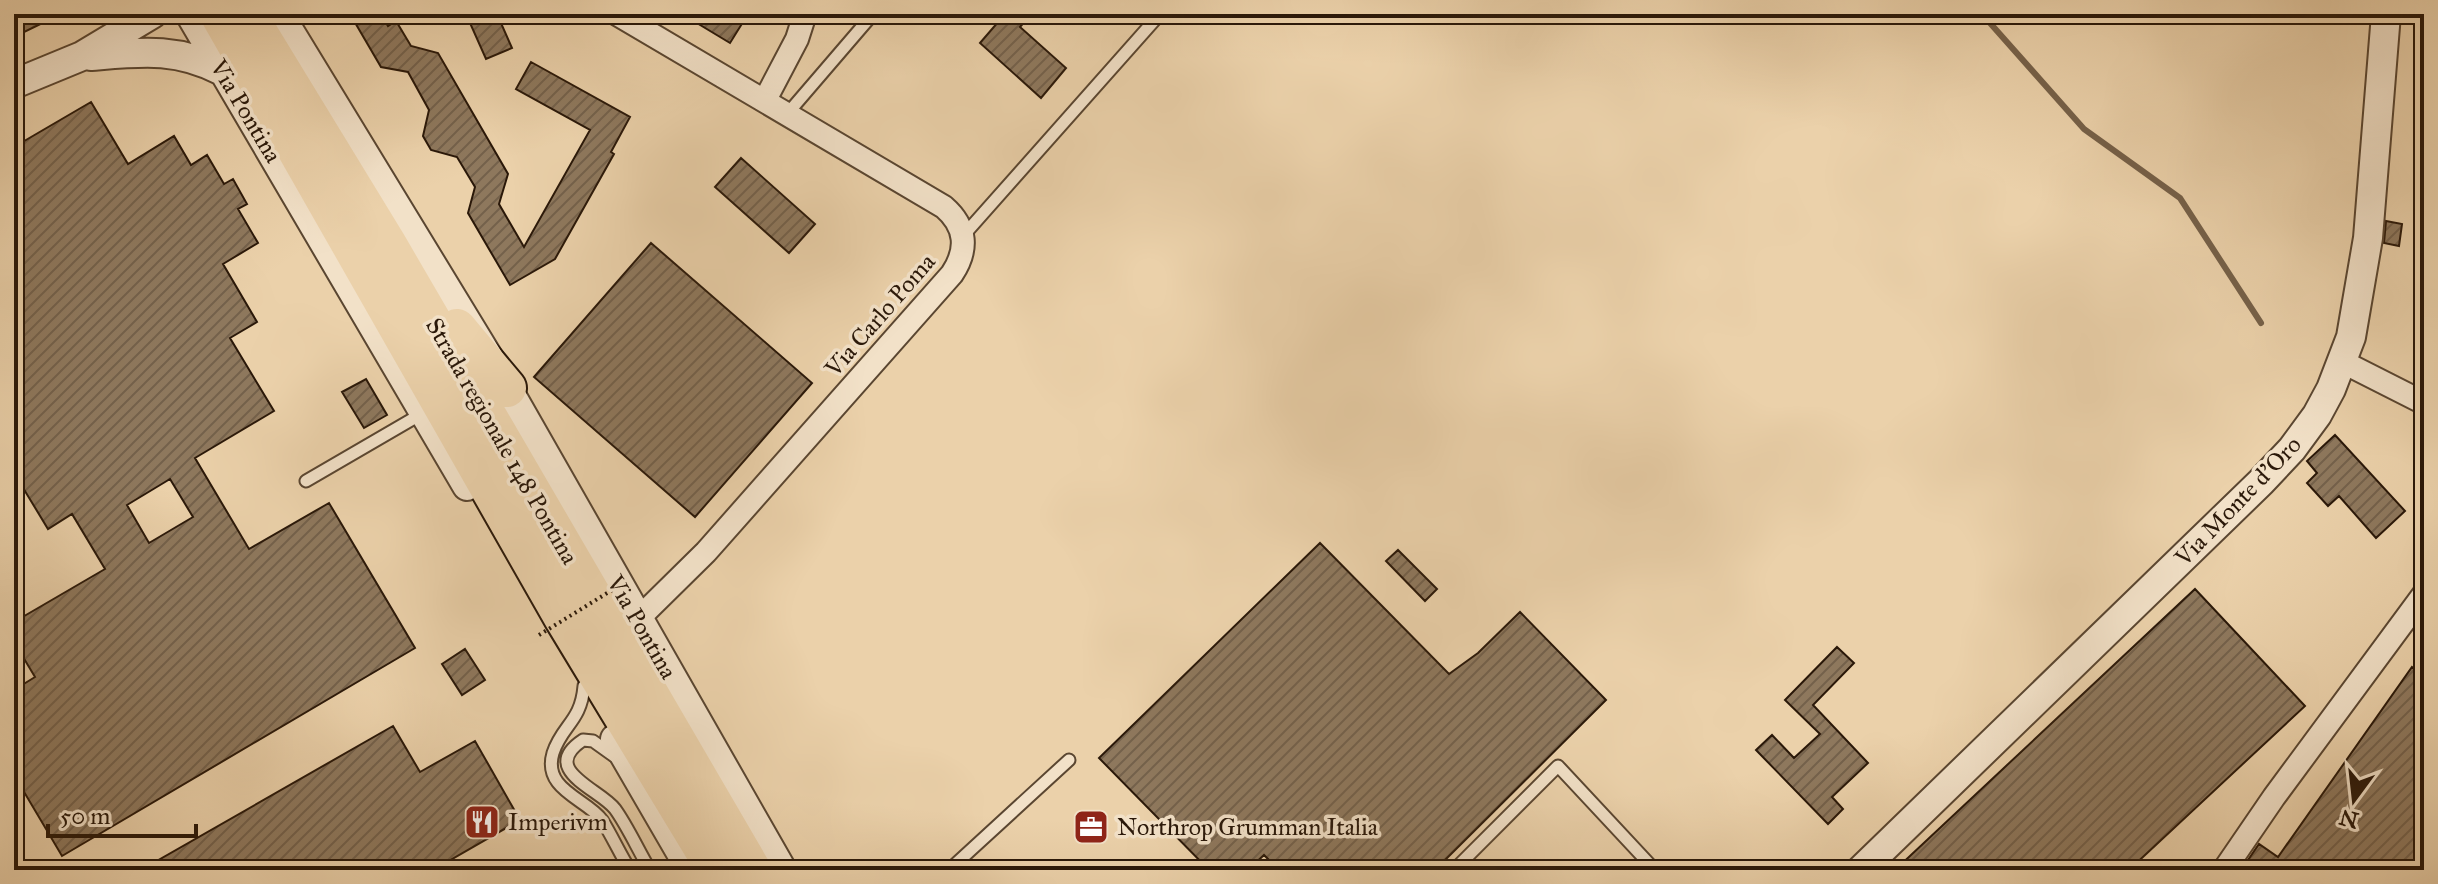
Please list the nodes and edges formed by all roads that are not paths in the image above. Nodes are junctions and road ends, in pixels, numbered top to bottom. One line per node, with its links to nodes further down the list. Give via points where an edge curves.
1 (152, 14): 11 (street)
2 (190, 14): 12 (street, Via Pontina)
3 (219, 14): 30 (highway, Strada regionale 148 Pontina, via 564,619)
4 (247, 14): 17 (highway, Strada regionale 148 Pontina)
5 (279, 14): 19 (street, Via Pontina)
6 (617, 14): 14 (street)
7 (805, 14): 14 (street)
8 (873, 14): 15 (lane)
9 (1160, 14): 16 (lane)
10 (2386, 14): 18 (street, Via Monte d'Oro, via 2364,268)
11 (82, 56): 12 (street, via 169,52); 13 (street)
12 (222, 71): 21 (street, Via Pontina)
13 (14, 84)
14 (765, 100): 15 (street)
15 (788, 113): 16 (street, via 944,207)
16 (963, 236): 24 (street, Via Carlo Poma, via 952,274 706,552)
17 (388, 245): 19 (highway); 31 (highway, Strada regionale 148 Pontina)
18 (2343, 362): 20 (street); 36 (street, Via Monte d'Oro, via 2317,415 2278,465)
19 (507, 388): 24 (street, Via Pontina)
20 (2424, 403)
21 (424, 412): 22 (lane); 25 (street, Via Pontina)
22 (306, 481)
23 (2424, 594): 37 (street)
24 (637, 620): 32 (street, Via Pontina)
25 (584, 686): 27 (street, Via Pontina); 28 (lane, via 582,704 551,762 556,780 571,797 600,817)
26 (1069, 760): 33 (lane)
27 (686, 860): 29 (lane, via 655,824 610,751 583,740 570,752 571,774 614,808)
28 (630, 870)
29 (650, 870)
30 (716, 870)
31 (752, 870)
32 (782, 870)
33 (949, 870)
34 (1454, 870): 35 (lane, via 1558,766)
35 (1655, 870)
36 (1861, 870)
37 (2224, 870)

